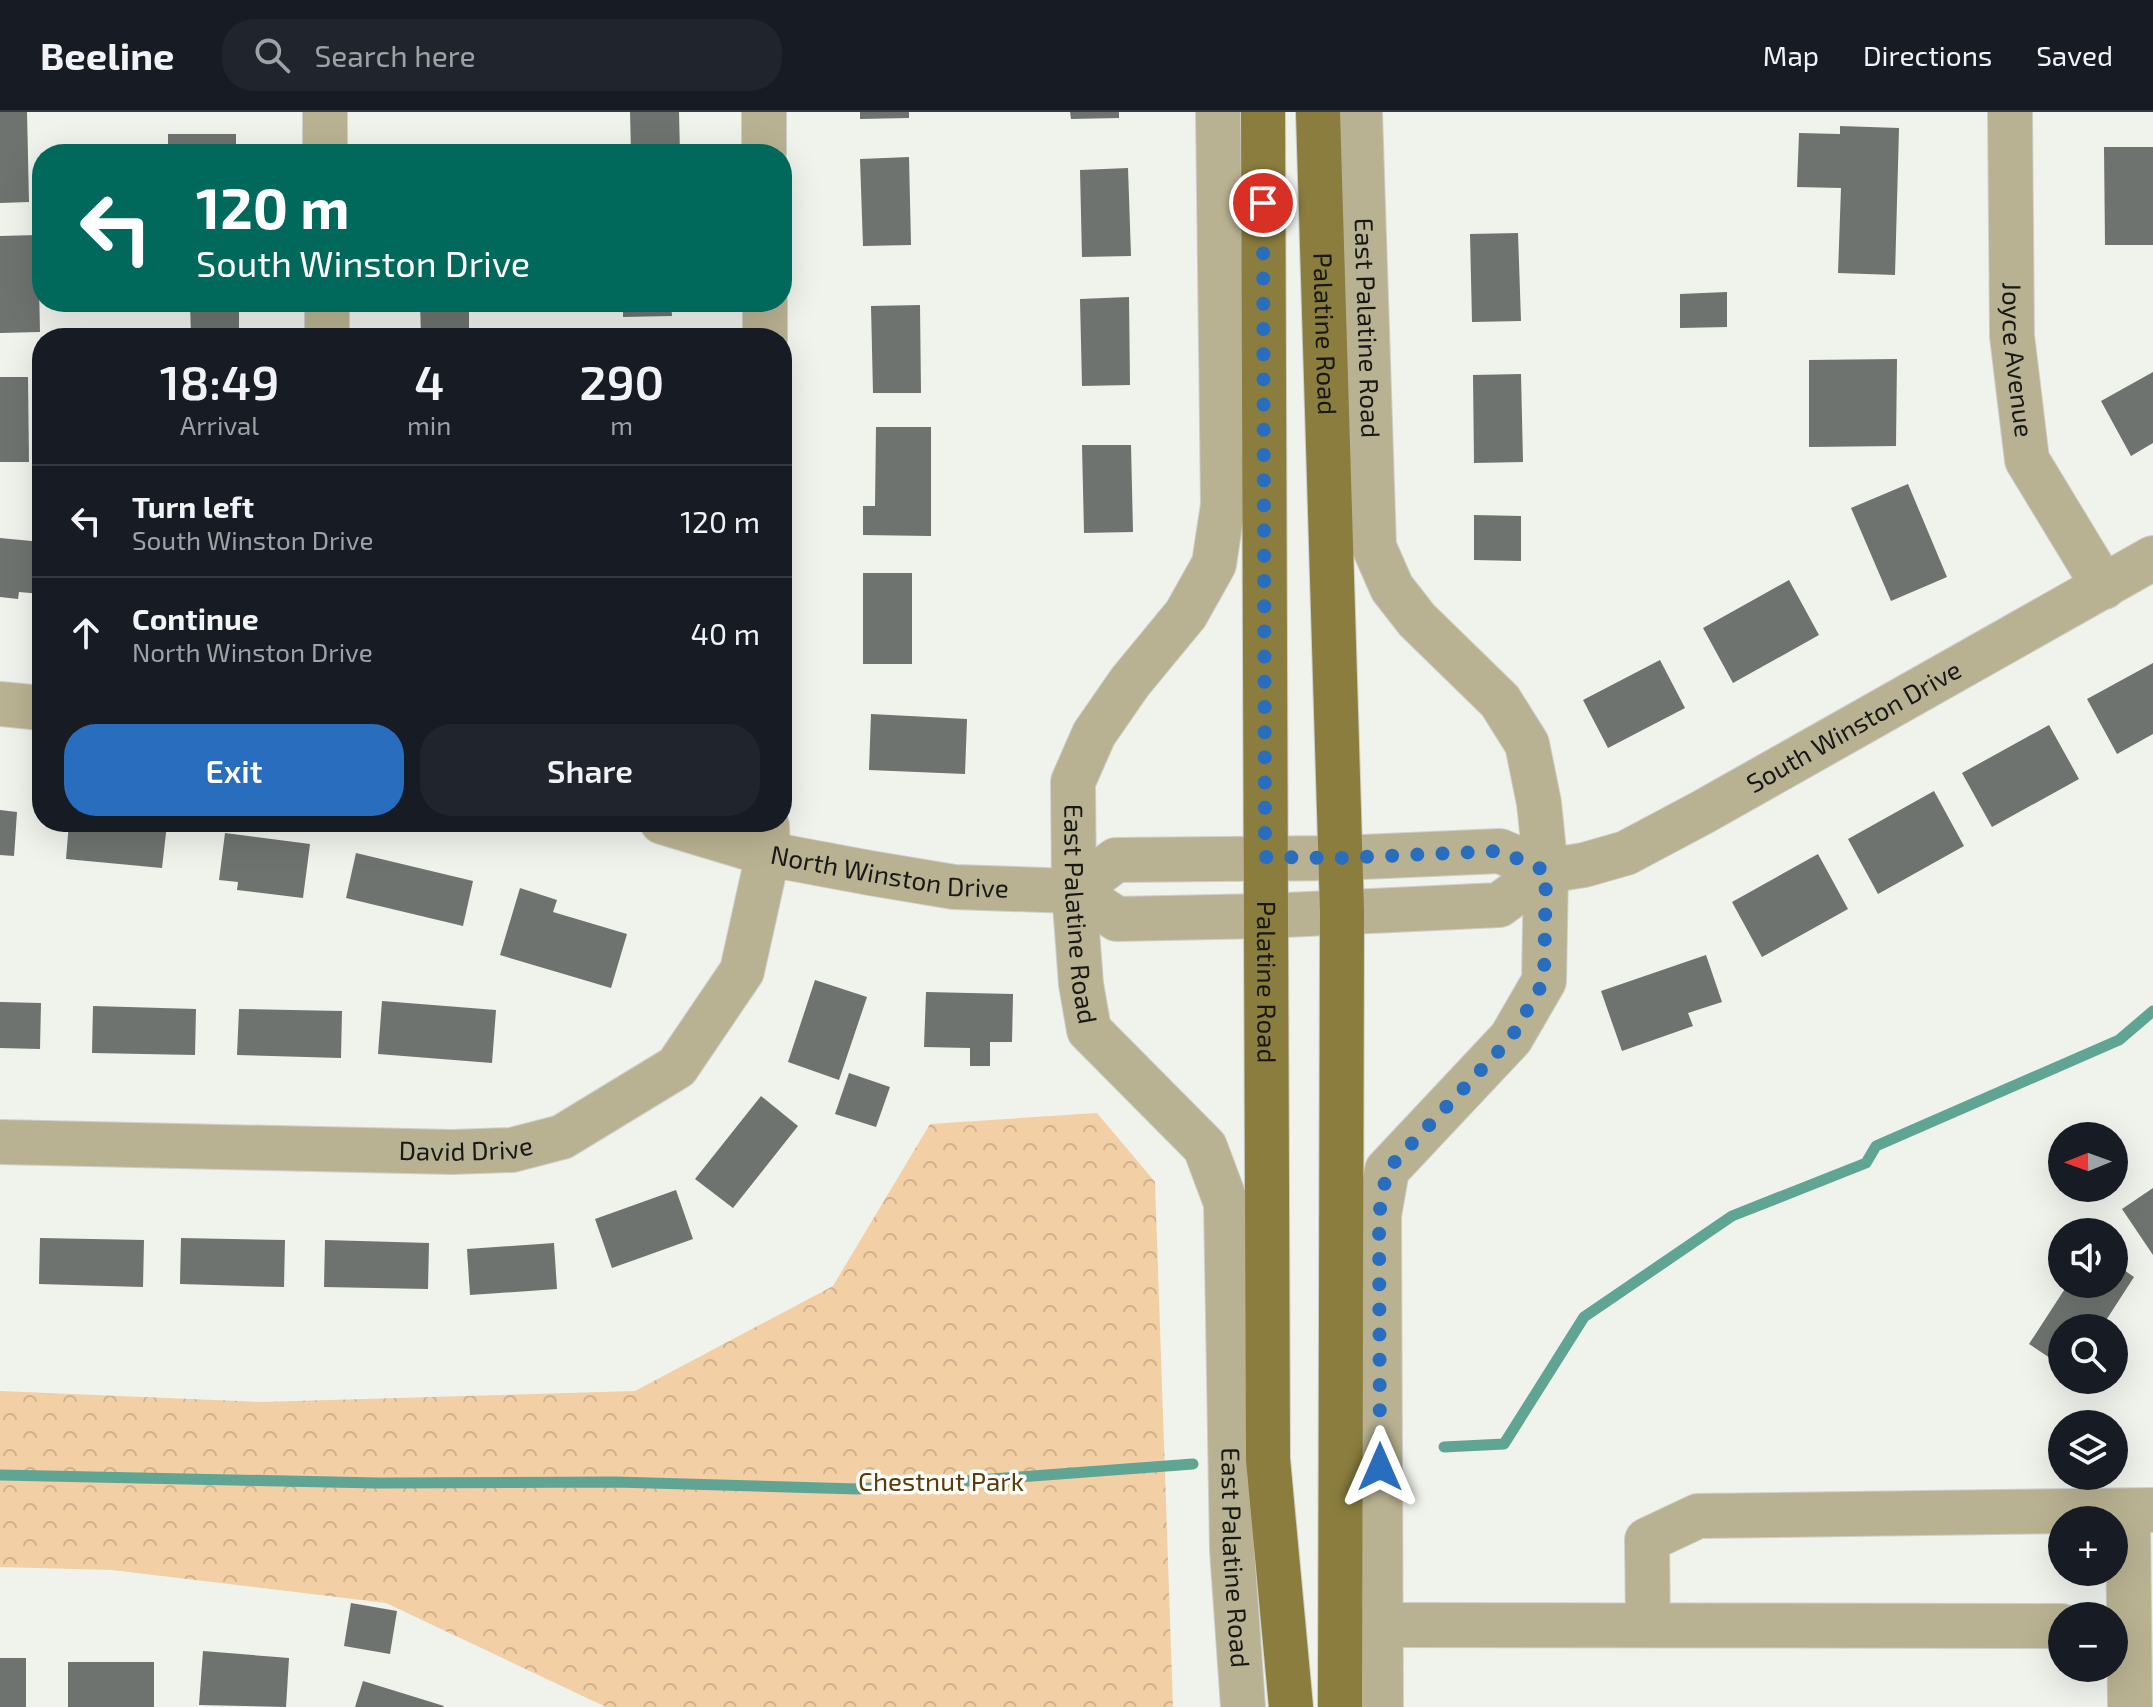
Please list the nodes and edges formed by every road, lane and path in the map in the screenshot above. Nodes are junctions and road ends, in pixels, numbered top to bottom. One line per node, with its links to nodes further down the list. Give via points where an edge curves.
1 (325, 112): 8 (street)
2 (764, 112): 9 (street)
3 (1218, 112): 19 (street, East Palatine Road, via 1223,505 1214,564 1186,614 1094,734 1073,782)
4 (1263, 112): 16 (main road, Palatine Road)
5 (1318, 112): 17 (main road, Palatine Road)
6 (1360, 112): 18 (street, East Palatine Road, via 1374,547 1392,588 1417,620 1500,701 1527,744)
7 (2010, 112): 11 (street, Joyce Avenue, via 2012,336 2027,460)
8 (325, 144)
9 (764, 144)
10 (2153, 558): 11 (street, South Winston Drive)
11 (2104, 587): 18 (street, South Winston Drive, via 1626,853)
12 (0, 704): 13 (street)
13 (32, 707)
14 (728, 832): 15 (street, North Winston Drive)
15 (768, 838): 19 (street, North Winston Drive, via 954,887); 22 (street, David Drive, via 742,971 677,1067 562,1137 512,1150 452,1152)
16 (1265, 857): 17 (street); 19 (street, via 1116,860); 21 (main road, Palatine Road)
17 (1340, 858): 18 (street, via 1500,851); 20 (main road, Palatine Road)
18 (1546, 871): 20 (street, South Winston Drive, via 1499,905); 26 (street, via 1544,981 1511,1038 1387,1170 1379,1215)
19 (1074, 891): 21 (street, via 1117,919); 29 (street, East Palatine Road, via 1089,1030 1205,1147 1226,1203 1232,1550)
20 (1342, 911): 21 (street); 31 (main road, Palatine Road)
21 (1265, 916): 30 (main road, Palatine Road, via 1268,1459)
22 (0, 1142)
23 (2140, 1511): 24 (street); 25 (street, via 1698,1516 1647,1540)
24 (2126, 1602)
25 (1648, 1624): 26 (street); 27 (street)
26 (1380, 1625): 32 (street)
27 (2048, 1626)
28 (2128, 1682): 33 (street)
29 (1243, 1707)
30 (1291, 1707)
31 (1340, 1707)
32 (1381, 1707)
33 (2130, 1707)

